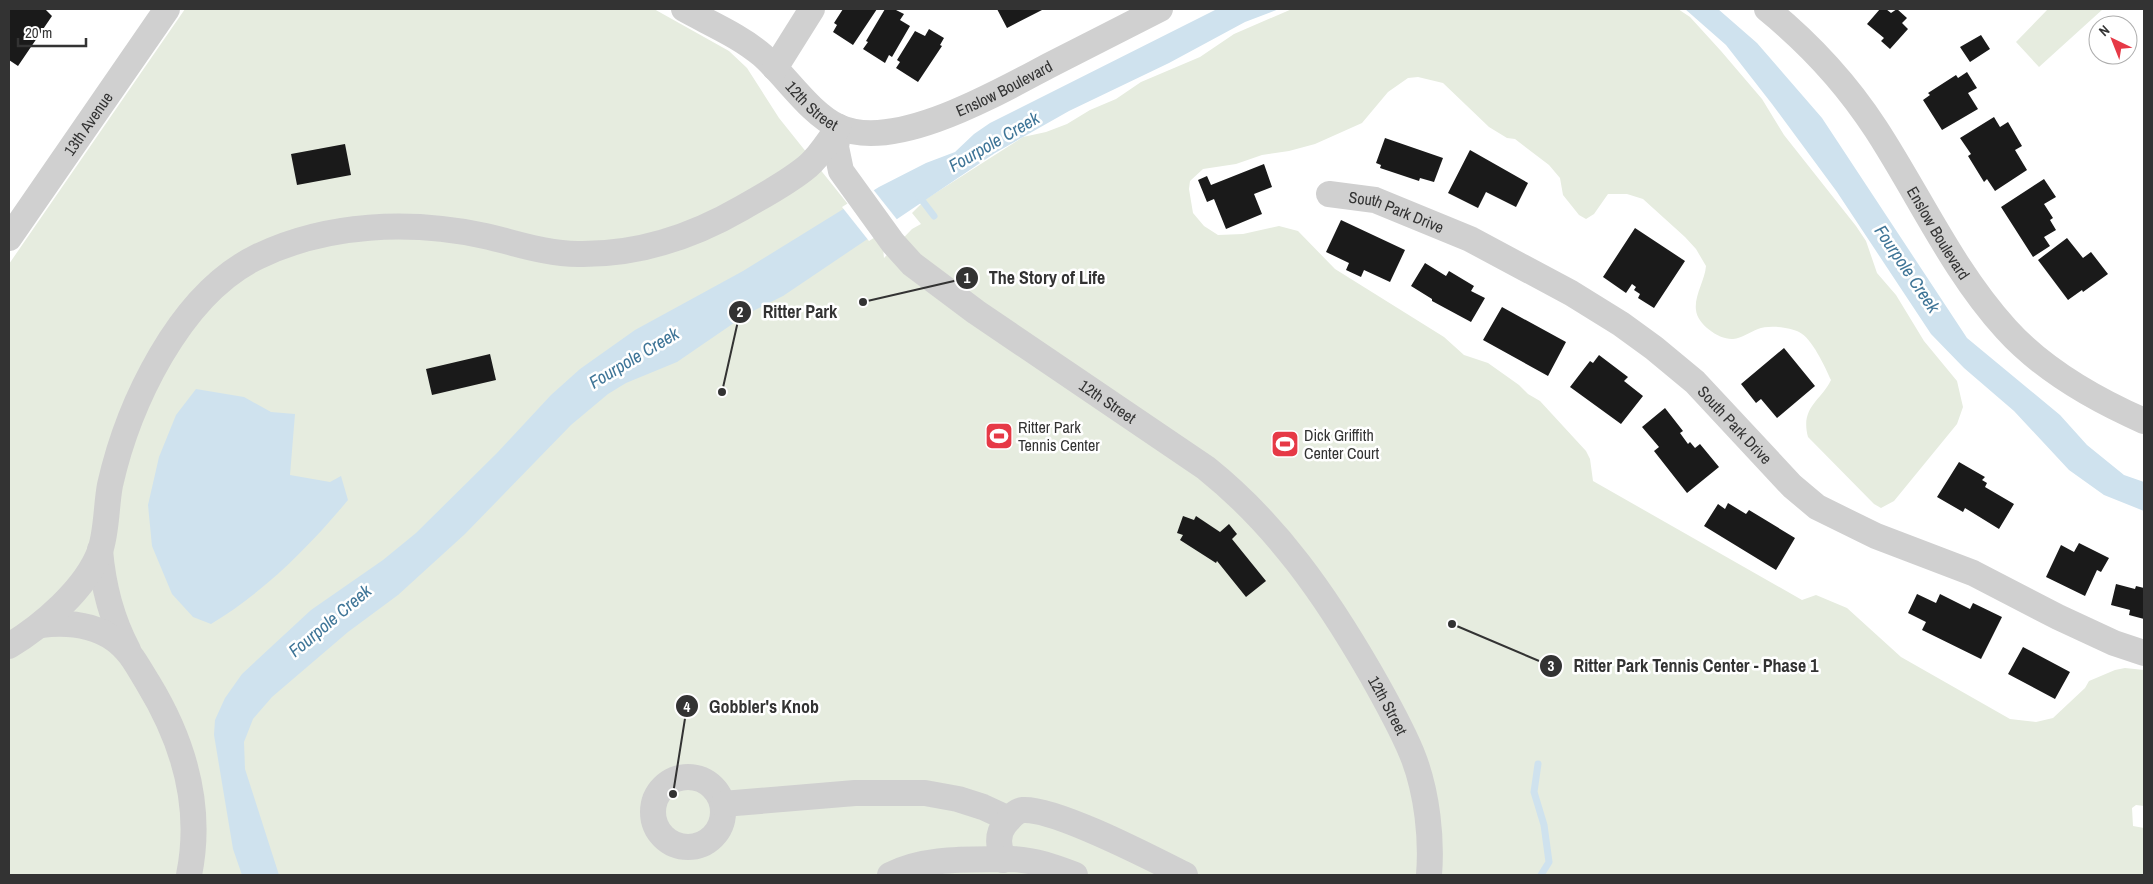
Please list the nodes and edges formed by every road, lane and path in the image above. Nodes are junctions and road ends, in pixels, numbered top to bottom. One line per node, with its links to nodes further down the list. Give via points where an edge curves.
1 (167, 9): 9 (street, 13th Avenue)
2 (684, 9): 6 (street, 12th Street, via 751,46)
3 (812, 9): 6 (street)
4 (1160, 9): 7 (street, Enslow Boulevard, via 956,112 893,131 854,132)
5 (1767, 9): 10 (street, Enslow Boulevard, via 1815,52 1861,106 1980,297 2006,330 2035,357 2066,379)
6 (775, 68): 7 (street, 12th Street, via 810,104)
7 (839, 127): 11 (street, via 808,166 779,187 700,230 635,250 575,254 545,251 482,236 394,226 353,229 284,246 256,258 228,275 197,306 160,360 128,426 110,487); 23 (street, 12th Street, via 838,163 848,184 892,244 912,264 953,296 1206,468 1238,493 1265,521 1331,608 1389,706 1414,759 1426,813)
8 (1330, 194): 15 (street, South Park Drive, via 1375,200 1470,239 1621,324 1695,382 1792,486 1817,507 1876,536 1972,572 2058,617)
9 (9, 238)
10 (2144, 421)
11 (100, 550): 12 (street, via 88,572); 14 (street, via 105,590 119,633)
12 (41, 625): 13 (street); 14 (street, via 78,624 113,638)
13 (9, 646)
14 (129, 651): 19 (street, via 168,717 187,764 193,817)
15 (2144, 653)
16 (723, 804): 17 (street, via 855,793 924,793 958,799)
17 (1009, 819): 18 (street, via 1002,827 999,839); 22 (street, via 1023,810 1043,814 1094,831)
18 (1003, 860): 20 (street, via 922,864); 21 (street, via 1047,864)
19 (189, 875)
20 (890, 875)
21 (1074, 875)
22 (1185, 875)
23 (1429, 875)

